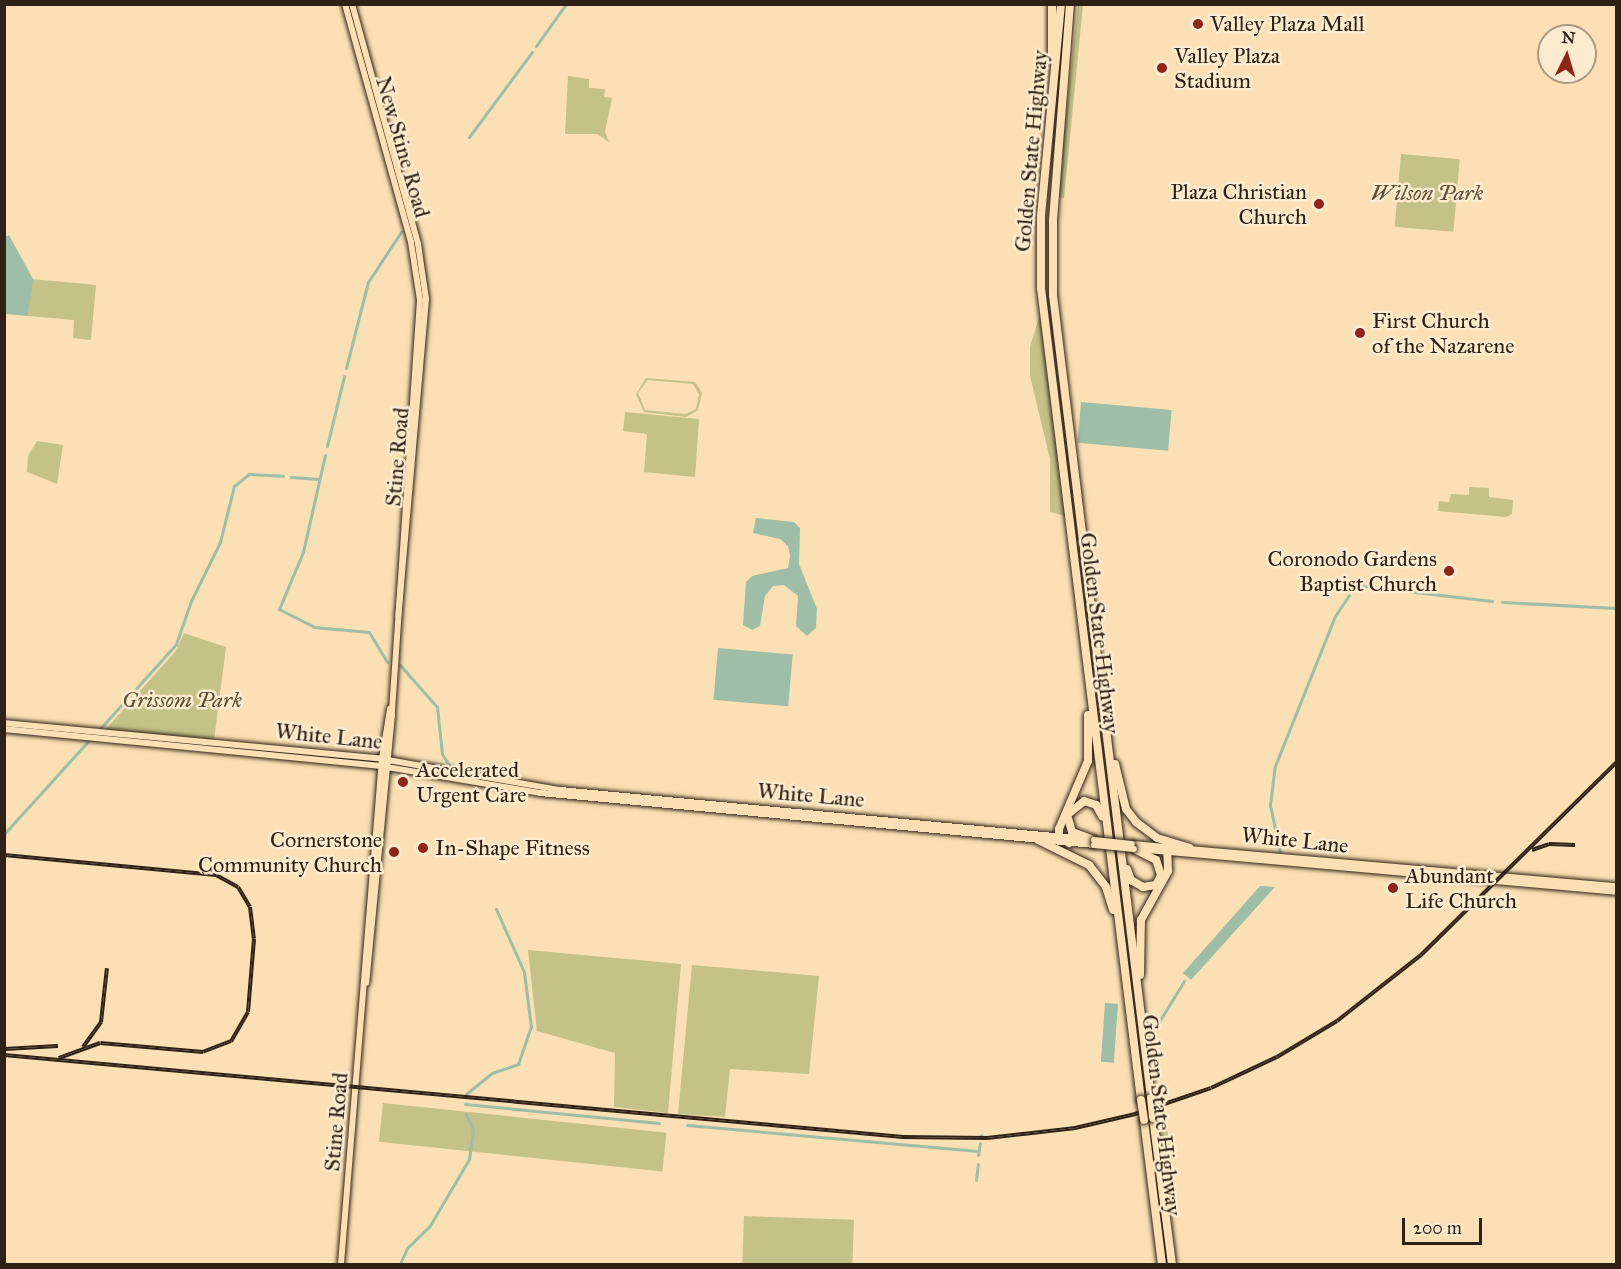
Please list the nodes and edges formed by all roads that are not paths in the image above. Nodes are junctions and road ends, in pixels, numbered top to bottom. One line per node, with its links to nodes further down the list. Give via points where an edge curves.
1 (345, 4): 7 (main road, New Stine Road, via 411,242)
2 (352, 4): 7 (main road, New Stine Road, via 418,244)
3 (1052, 4): 6 (highway)
4 (1061, 4): 6 (highway, Golden State Highway)
5 (1070, 4): 12 (highway, Golden State Highway, via 1052,264)
6 (1053, 90): 11 (highway, Golden State Highway, via 1041,216 1041,288)
7 (423, 300): 8 (main road, Stine Road); 9 (main road, Stine Road)
8 (400, 559): 9 (main road); 10 (main road, Stine Road)
9 (404, 580): 10 (main road, Stine Road)
10 (398, 616): 23 (main road, Stine Road)
11 (1088, 681): 35 (highway, via 1088,761 1063,811); 43 (highway, Golden State Highway)
12 (1103, 707): 37 (highway, Golden State Highway); 41 (highway, via 1126,809 1152,835)
13 (4, 723): 14 (main road, White Lane)
14 (55, 728): 16 (main road); 17 (main road, White Lane)
15 (4, 729): 16 (main road, White Lane)
16 (31, 731): 17 (main road, White Lane)
17 (86, 734): 18 (main road, White Lane)
18 (104, 736): 19 (main road, White Lane); 20 (main road, White Lane)
19 (160, 738): 20 (main road); 21 (main road, White Lane)
20 (135, 741): 22 (main road, White Lane)
21 (344, 755): 22 (main road); 23 (main road, White Lane)
22 (323, 759): 23 (main road, White Lane)
23 (385, 763): 24 (main road, White Lane); 25 (main road, White Lane); 29 (main road, Stine Road); 33 (main road, Stine Road)
24 (456, 773): 25 (main road); 27 (main road, White Lane)
25 (430, 774): 26 (main road, White Lane)
26 (495, 786): 27 (main road); 28 (main road, White Lane)
27 (524, 786): 28 (main road, White Lane)
28 (560, 793): 30 (main road, White Lane, via 585,792); 30 (main road, White Lane, via 816,819)
29 (379, 803): 33 (main road); 46 (main road, Stine Road)
30 (842, 818): 31 (main road, White Lane)
31 (871, 821): 32 (main road, White Lane); 34 (main road, White Lane)
32 (959, 826): 34 (main road); 35 (main road, White Lane)
33 (382, 830): 46 (main road, Stine Road)
34 (932, 830): 36 (main road, White Lane)
35 (1059, 836): 38 (highway); 39 (main road, White Lane)
36 (1038, 840): 38 (main road, White Lane); 53 (highway, via 1080,858 1103,882)
37 (1120, 840): 40 (highway, via 1131,880 1143,887 1155,885 1159,864); 54 (highway, Golden State Highway)
38 (1069, 843): 39 (main road, White Lane)
39 (1094, 843): 40 (main road, White Lane, bridge); 43 (highway, via 1068,826 1068,812 1077,803 1087,801 1099,808)
40 (1133, 846): 42 (main road, White Lane)
41 (1189, 848): 42 (main road, White Lane); 44 (main road, White Lane)
42 (1169, 849): 44 (main road, White Lane); 54 (highway, via 1166,874 1141,920)
43 (1109, 850): 53 (highway, Golden State Highway)
44 (1253, 856): 45 (main road, White Lane); 47 (main road, White Lane)
45 (1490, 874): 47 (main road); 48 (main road, White Lane)
46 (375, 876): 52 (main road, Stine Road); 52 (main road, Stine Road)
47 (1472, 879): 48 (main road, White Lane)
48 (1534, 881): 49 (main road, White Lane)
49 (1582, 885): 50 (main road); 51 (main road)
50 (1617, 886)
51 (1617, 892)
52 (366, 983): 55 (main road, Stine Road)
53 (1129, 991): 56 (highway, Golden State Highway, bridge)
54 (1139, 1000): 57 (highway, Golden State Highway, bridge)
55 (341, 1264)
56 (1162, 1264)
57 (1172, 1264)

